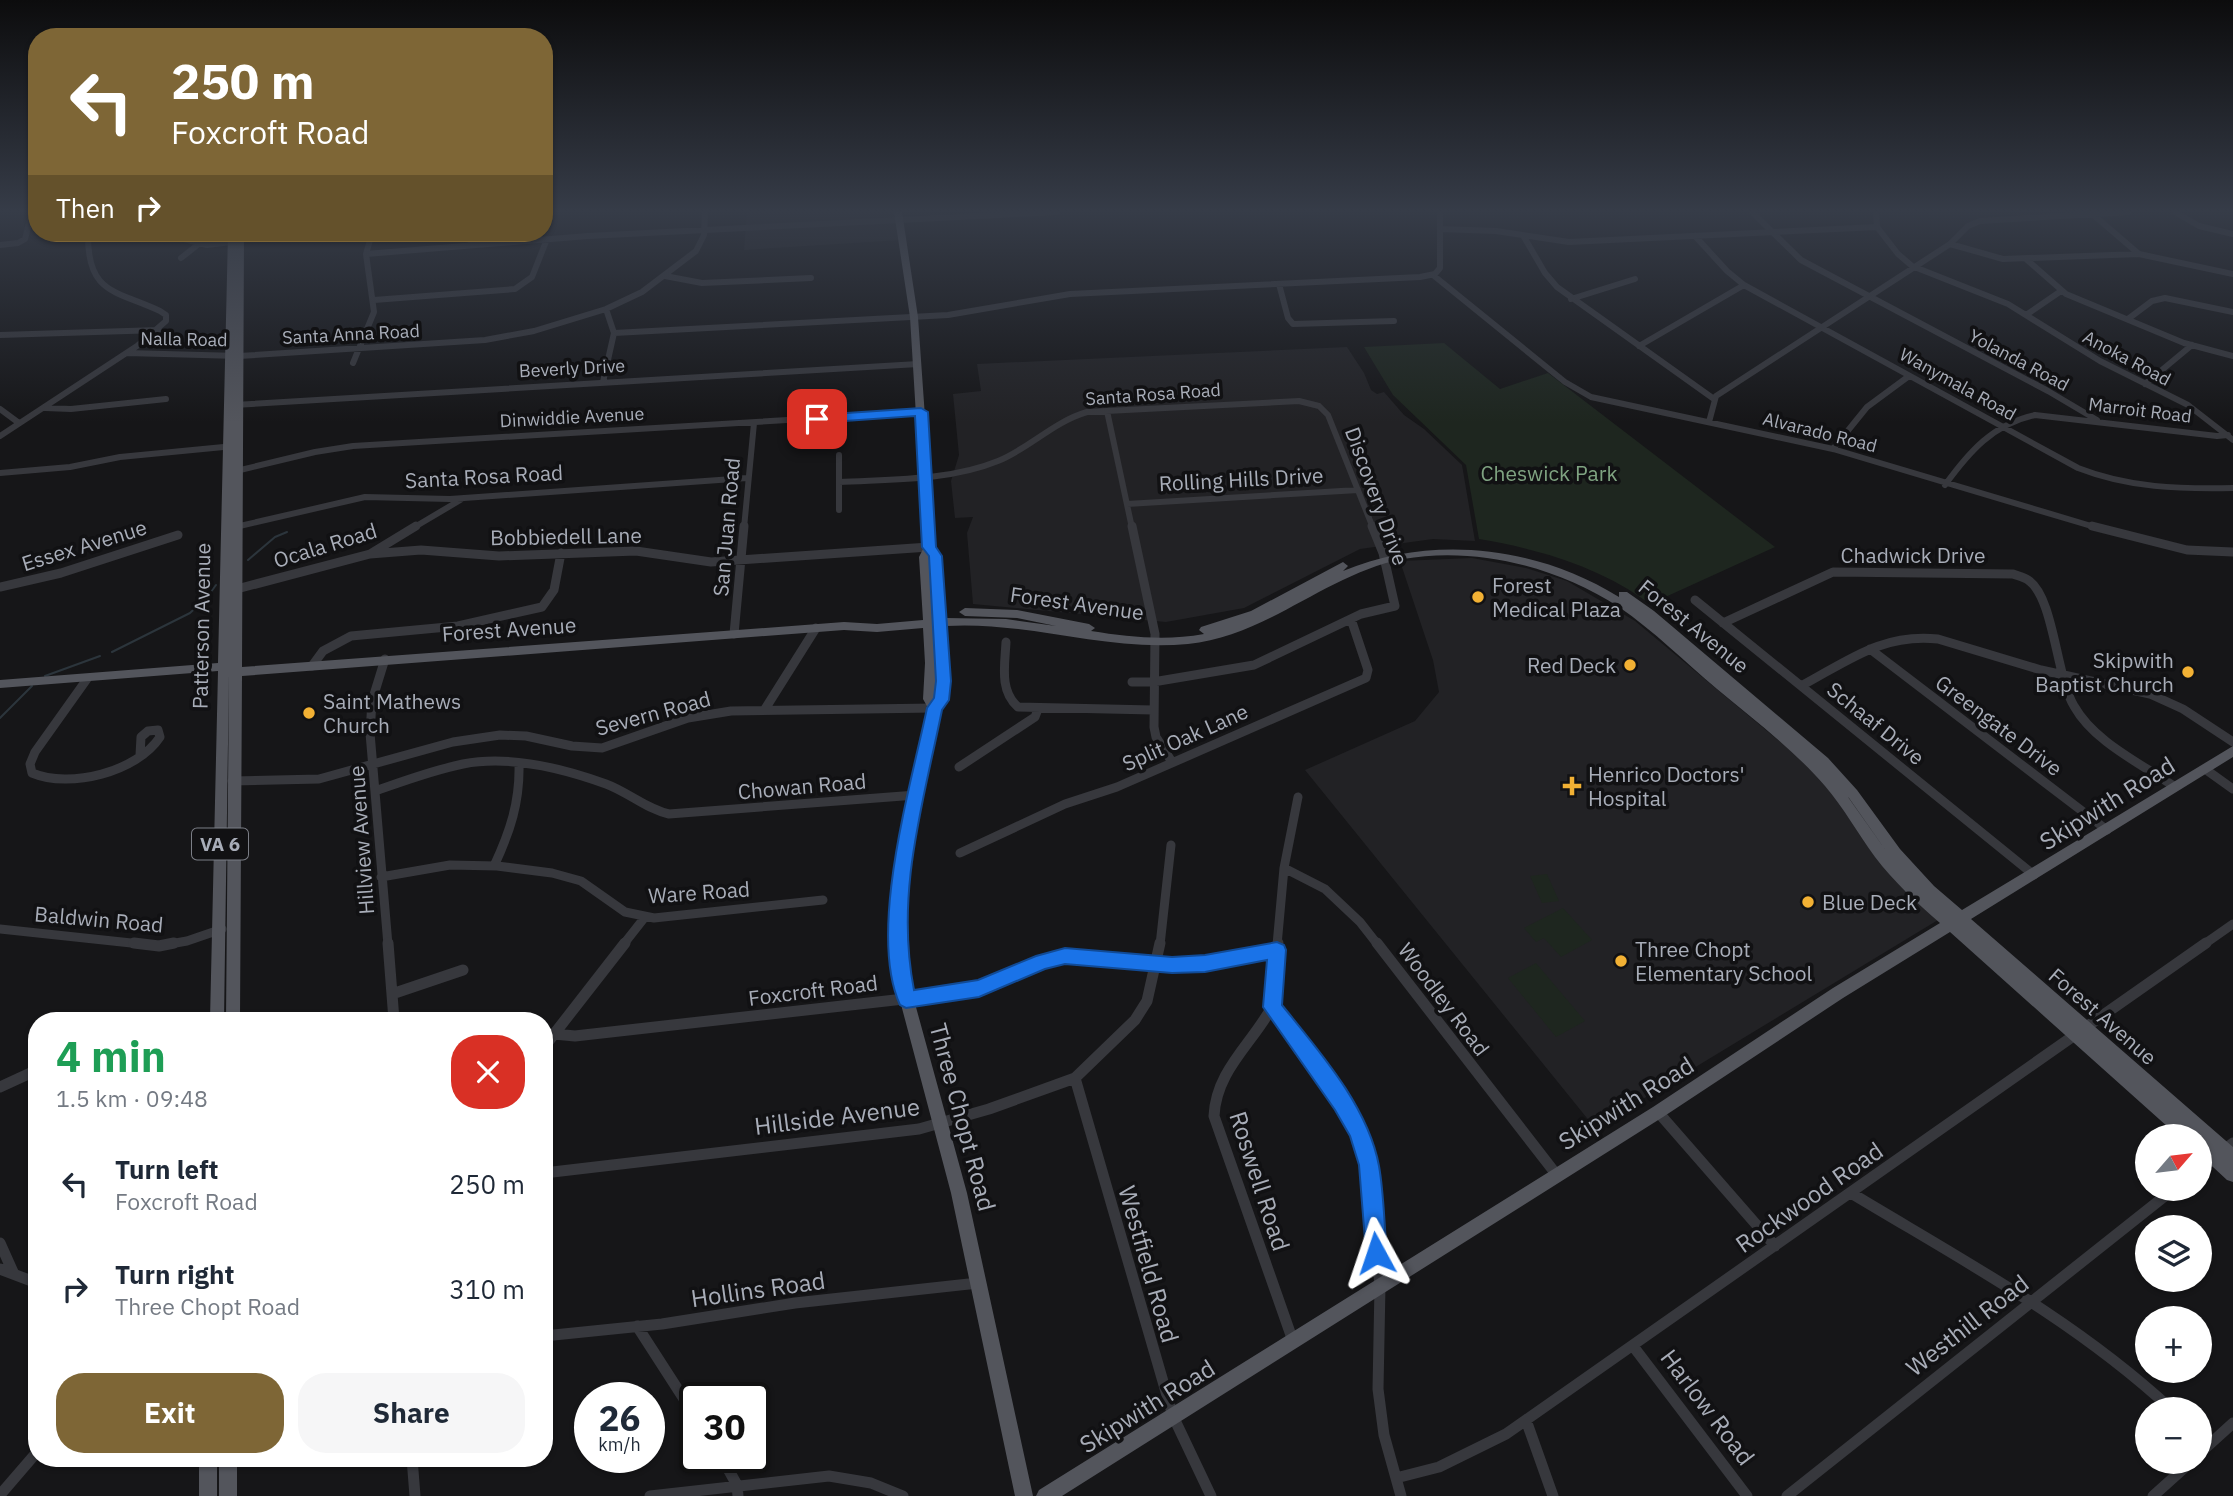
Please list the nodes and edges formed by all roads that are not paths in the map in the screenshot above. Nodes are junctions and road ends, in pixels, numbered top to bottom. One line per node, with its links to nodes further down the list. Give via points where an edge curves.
1 (98, 282): 31 (street, via 116,295 165,313 166,321)
2 (235, 282): 39 (main road, Patterson Avenue / VA 6)
3 (371, 282): 23 (street)
4 (525, 282): 23 (street, via 515,289)
5 (656, 282): 24 (street, Santa Anna Road)
6 (692, 282): 7 (street)
7 (742, 282)
8 (908, 282): 27 (main road, Three Chopt Road)
9 (1316, 282): 18 (street)
10 (1441, 282): 55 (street, Alvarado Road, via 1575,389 1601,400)
11 (1551, 282): 22 (street)
12 (1626, 282): 22 (street)
13 (1740, 282): 19 (street, Wanymala Road)
14 (1841, 282): 21 (street, Yolanda Road)
15 (1892, 282): 21 (street)
16 (1952, 282): 26 (street, Anoka Road)
17 (2051, 282): 20 (street)
18 (1279, 284): 27 (street, via 1051,296 965,314); 29 (street, via 1289,321 1298,325)
19 (1744, 285): 30 (street, Wanymala Road); 35 (street)
20 (2061, 291): 26 (street); 28 (street)
21 (1869, 297): 30 (street); 53 (street, Yolanda Road)
22 (1571, 299): 35 (street)
23 (374, 300): 36 (street, via 372,319)
24 (606, 309): 32 (street); 36 (street, Santa Anna Road, via 502,338)
25 (2233, 312): 28 (street, via 2165,298 2152,301)
26 (2026, 315): 44 (street, Anoka Road)
27 (914, 317): 32 (street); 41 (main road, Three Chopt Road)
28 (2128, 319): 34 (street)
29 (1394, 321)
30 (1822, 327): 42 (street, Wanymala Road); 46 (street)
31 (159, 330): 33 (street); 37 (street)
32 (614, 334): 43 (street)
33 (0, 335)
34 (2192, 345): 38 (street); 44 (street)
35 (1639, 346): 46 (street)
36 (359, 347): 39 (street, Santa Anna Road); 40 (street)
37 (127, 352): 39 (street, Nalla Road); 49 (street)
38 (2233, 355)
39 (234, 356): 48 (main road, Patterson Avenue / VA 6)
40 (353, 363)
41 (918, 365): 43 (street, Beverly Drive); 52 (main road, Three Chopt Road)
42 (1909, 376): 57 (street, Wanymala Road); 61 (street, via 1867,407)
43 (603, 382): 48 (street, Beverly Drive)
44 (2145, 384): 59 (street, Anoka Road, via 2188,405)
45 (166, 399): 49 (street)
46 (1714, 399): 55 (street)
47 (1316, 404): 51 (street, Santa Rosa Road, via 1299,401); 70 (street, Discovery Drive, via 1328,415)
48 (234, 405): 60 (main road, Patterson Avenue / VA 6)
49 (45, 408): 54 (street)
50 (0, 409): 54 (street)
51 (1107, 411): 65 (street, Santa Rosa Road, via 1064,419 993,464); 72 (street)
52 (921, 412): 56 (street, Dinwiddie Avenue); 65 (main road, Three Chopt Road)
53 (2097, 420): 57 (street, Marroit Road, via 2029,414); 59 (street, Marroit Road)
54 (19, 422): 58 (street)
55 (1709, 422): 61 (street, Alvarado Road)
56 (754, 423): 63 (street, Dinwiddie Avenue, via 345,447); 66 (street, San Juan Road)
57 (2001, 426): 68 (street, Marroit Road, via 1968,453); 69 (street, Wanymala Road, via 2078,468 2117,483 2159,489)
58 (0, 436)
59 (2231, 437)
60 (233, 446): 63 (main road, Patterson Avenue / VA 6); 64 (street)
61 (1833, 449): 68 (street, Alvarado Road)
62 (839, 455): 67 (street)
63 (233, 471): 74 (main road, Patterson Avenue / VA 6)
64 (0, 473)
65 (926, 474): 67 (street, Santa Rosa Road); 76 (main road, Three Chopt Road)
66 (747, 478): 71 (street, Santa Rosa Road); 81 (street, San Juan Road)
67 (839, 482): 73 (street)
68 (1945, 485): 77 (street, Alvarado Road, via 2147,542)
69 (2233, 488)
70 (1358, 490): 72 (street, Rolling Hills Drive); 80 (street, Discovery Drive)
71 (465, 497): 74 (street, Santa Rosa Road, via 356,498); 79 (street, Ocala Road)
72 (1127, 503): 90 (street)
73 (839, 510)
74 (232, 528): 83 (main road, Patterson Avenue / VA 6)
75 (178, 535): 82 (street, Essex Avenue, via 61,573)
76 (929, 547): 81 (street, Bobbiedell Lane); 85 (main road, Three Chopt Road, via 924,557)
77 (2233, 552)
78 (561, 553): 79 (street, Bobbiedell Lane, via 499,556 398,550); 81 (street, Bobbiedell Lane, via 636,551 695,561); 94 (street, via 552,595 545,606 458,626 351,636 331,644)
79 (370, 554): 83 (street, Ocala Road)
80 (1384, 557): 86 (street, Discovery Drive, via 1395,606); 90 (main road, Forest Avenue, via 1246,627 1213,636); 129 (main road, Forest Avenue, via 1444,553 1500,557 1568,576 1625,606 1810,761 1897,874)
81 (741, 560): 89 (street, San Juan Road)
82 (0, 587)
83 (231, 591): 95 (main road, Patterson Avenue / VA 6)
84 (1695, 600): 87 (street, Schaaf Drive)
85 (934, 619): 88 (main road, Forest Avenue, via 863,628); 90 (main road, Forest Avenue, via 1007,622 1106,639); 102 (main road, Three Chopt Road, via 944,681 942,700)
86 (1351, 619): 99 (street, via 1254,665); 109 (street, Split Oak Lane, via 1367,677)
87 (1723, 623): 96 (street, Chadwick Drive, via 1833,572 2013,574 2037,587); 101 (street, Schaaf Drive)
88 (816, 628): 89 (main road, Forest Avenue); 103 (street)
89 (734, 635): 93 (main road, Forest Avenue)
90 (1155, 638): 99 (street)
91 (1006, 642): 104 (street, via 1006,696 1018,707)
92 (1870, 649): 96 (street, via 1899,638 1932,638); 101 (street); 120 (street, Greengate Drive)
93 (385, 659): 94 (main road, Forest Avenue); 111 (street, Hillview Avenue, via 371,706)
94 (315, 662): 95 (main road, Forest Avenue)
95 (232, 668): 97 (main road, Forest Avenue); 114 (main road, Patterson Avenue / VA 6)
96 (2064, 675): 106 (street, via 2160,698 2192,713); 115 (street, via 2072,704 2085,721)
97 (87, 679): 100 (main road, Forest Avenue); 108 (street, via 35,752 32,773 46,778 86,776 108,772)
98 (1132, 682): 99 (street)
99 (1153, 682): 105 (street)
100 (0, 684)
101 (1801, 686): 125 (street, Schaaf Drive)
102 (934, 708): 103 (street, Severn Road); 118 (main road, Three Chopt Road)
103 (765, 709): 111 (street, Severn Road, via 695,716 602,748 500,735)
104 (1038, 709): 105 (street); 112 (street, via 1035,717)
105 (1153, 710): 109 (street, via 1156,737)
106 (2233, 742)
107 (2233, 751): 113 (main road, Skipwith Road)
108 (141, 755)
109 (1172, 762): 122 (street, Split Oak Lane)
110 (519, 764): 117 (street, Chowan Road, via 467,764); 118 (street, Chowan Road, via 602,783 663,814); 123 (street, via 516,817)
111 (373, 766): 114 (street, Severn Road, via 297,782); 117 (street, Hillview Avenue)
112 (959, 767)
113 (2205, 769): 115 (main road, Skipwith Road); 116 (street)
114 (228, 781): 131 (main road, Patterson Avenue / VA 6); 133 (main road, Patterson Avenue / VA 6)
115 (2175, 787): 120 (main road, Skipwith Road)
116 (2233, 789)
117 (375, 791): 126 (street, Hillview Avenue)
118 (916, 795): 138 (main road, Three Chopt Road, via 897,906 897,953)
119 (1298, 797): 124 (street)
120 (2107, 830): 125 (main road, Skipwith Road)
121 (1171, 845): 135 (street, Hillside Avenue)
122 (960, 852)
123 (494, 866): 126 (street, Ware Road, via 433,867); 128 (street, Ware Road, via 567,876 625,912)
124 (1284, 868): 134 (street); 153 (street, Woodley Road, via 1325,889 1360,922)
125 (2034, 875): 129 (main road, Skipwith Road)
126 (382, 877): 137 (street, Hillview Avenue)
127 (822, 900): 128 (street, Ware Road)
128 (645, 917): 144 (street)
129 (1955, 920): 143 (main road, Forest Avenue); 148 (main road, Skipwith Road, via 1783,1027)
130 (2233, 924): 143 (street, Rockwood Road)
131 (234, 926): 133 (street, Baldwin Road); 141 (main road, Patterson Avenue / VA 6)
132 (0, 929): 133 (street, Baldwin Road, via 140,946 178,943)
133 (218, 931): 140 (main road, Patterson Avenue / VA 6)
134 (1277, 950): 135 (street, Foxcroft Road, via 1205,964); 139 (street)
135 (1156, 964): 138 (street, Foxcroft Road, via 1065,956 979,988); 146 (street, Hillside Avenue, via 1140,1013)
136 (463, 970): 137 (street)
137 (392, 994): 142 (street, Hillview Avenue)
138 (906, 999): 144 (street, Foxcroft Road, via 575,1036); 149 (main road, Three Chopt Road)
139 (1272, 1007): 163 (street, via 1342,1103 1365,1149); 167 (street, Roswell Road, via 1223,1075 1213,1103 1217,1131)
140 (218, 1012)
141 (233, 1012)
142 (393, 1012)
143 (2080, 1031): 150 (main road, Forest Avenue); 151 (main road, Forest Avenue); 155 (street, Rockwood Road)
144 (554, 1034)
145 (28, 1074): 147 (street)
146 (1075, 1078): 149 (street, Hillside Avenue); 171 (street, Westfield Road)
147 (0, 1087)
148 (1658, 1112): 153 (main road, Skipwith Road); 158 (street)
149 (941, 1124): 152 (street, Hillside Avenue); 162 (main road, Three Chopt Road)
150 (2177, 1124)
151 (2226, 1152): 154 (main road, Forest Avenue)
152 (553, 1172)
153 (1556, 1174): 163 (main road, Skipwith Road)
154 (2233, 1174)
155 (1851, 1193): 158 (street, Rockwood Road); 164 (street)
156 (2159, 1201): 164 (street, Westhill Road)
157 (0, 1243): 160 (street)
158 (1775, 1246): 168 (street, Rockwood Road)
159 (0, 1269): 160 (street)
160 (13, 1272): 161 (street)
161 (28, 1279)
162 (978, 1283): 165 (street, Hollins Road); 189 (main road, Three Chopt Road)
163 (1380, 1286): 167 (main road, Skipwith Road); 181 (street, via 1378,1389)
164 (2032, 1301): 170 (street, via 2102,1348); 195 (street, Westhill Road)
165 (637, 1326): 166 (street, Hollins Road); 169 (street)
166 (553, 1335)
167 (1293, 1340): 171 (main road, Skipwith Road)
168 (1633, 1346): 172 (street, Rockwood Road); 194 (street, Harlow Road)
169 (679, 1391)
170 (2157, 1397)
171 (1173, 1416): 190 (main road, Skipwith Road); 191 (street, Westfield Road)
172 (1526, 1420): 181 (street, Rockwood Road, via 1456,1461); 193 (street)
173 (2233, 1423): 174 (street)
174 (2212, 1439)
175 (28, 1462): 183 (street)
176 (208, 1467): 184 (main road)
177 (228, 1467): 185 (main road)
178 (413, 1467): 186 (street)
179 (729, 1473): 182 (street)
180 (2178, 1474): 196 (street)
181 (1396, 1478): 192 (street)
182 (738, 1491): 187 (street); 188 (street, via 829,1476 871,1483)
183 (0, 1494)
184 (208, 1496)
185 (228, 1496)
186 (415, 1496)
187 (650, 1496)
188 (903, 1496)
189 (1024, 1496)
190 (1045, 1496)
191 (1211, 1496)
192 (1401, 1496)
193 (1553, 1496)
194 (1747, 1496)
195 (1787, 1496)
196 (2153, 1496)

